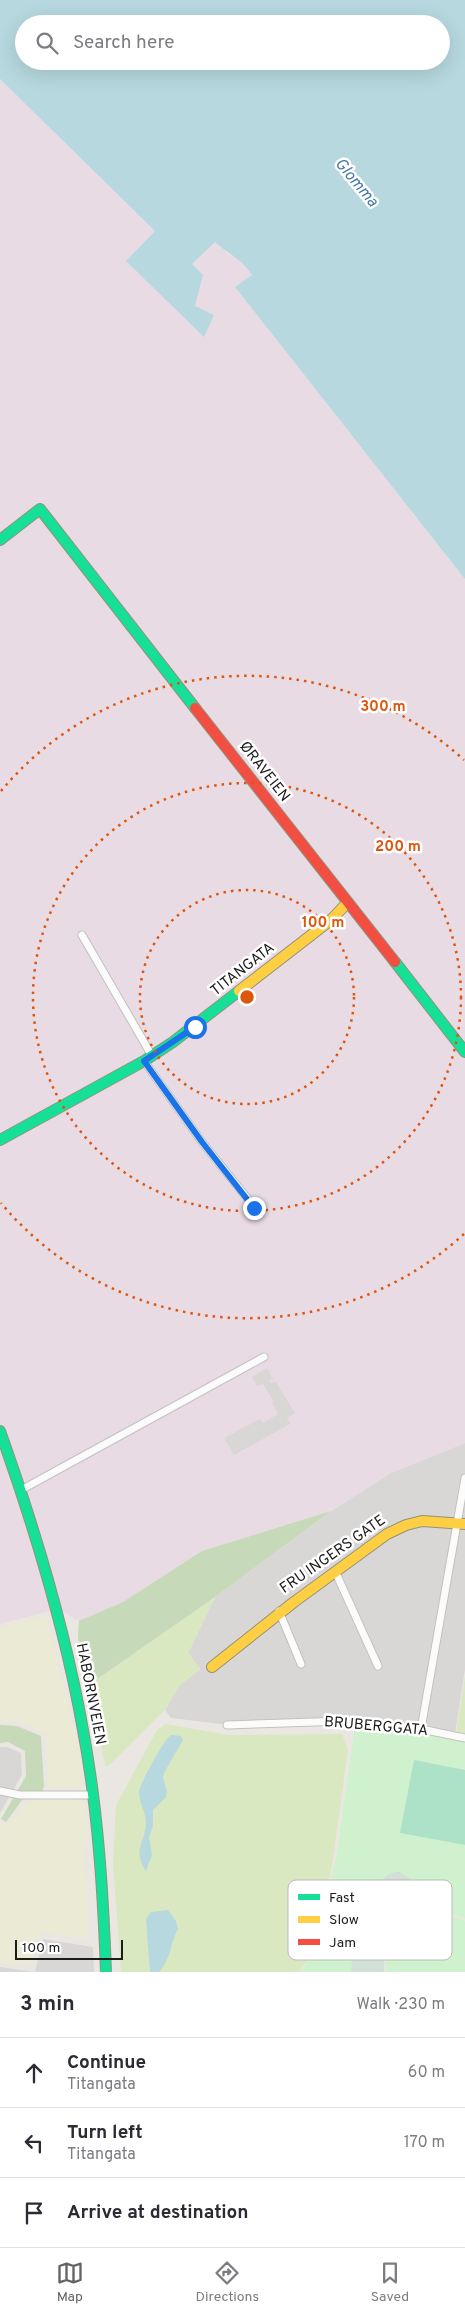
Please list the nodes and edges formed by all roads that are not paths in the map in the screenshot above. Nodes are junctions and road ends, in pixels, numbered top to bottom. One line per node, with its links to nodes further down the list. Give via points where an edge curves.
1 (0, 540): 2 (main road, ØRAVEIEN, via 40,509)
2 (347, 903): 4 (main road, ØRAVEIEN); 5 (main road, TITANGATA, via 332,919 227,1002)
3 (82, 935): 5 (street)
4 (465, 1052)
5 (148, 1058): 6 (main road, TITANGATA); 7 (street, via 202,1142)
6 (0, 1140)
7 (254, 1208)
8 (264, 1357): 11 (street)
9 (0, 1431): 11 (main road, HABORNVEIEN)
10 (465, 1478): 12 (street)
11 (21, 1490): 22 (main road, HABORNVEIEN, via 78,1698)
12 (460, 1523): 13 (main road, FRU INGERS GATE, via 439,1520 398,1528); 19 (street)
13 (335, 1571): 14 (main road, FRU INGERS GATE); 16 (street)
14 (279, 1611): 15 (street, FRU INGERS GATE); 17 (main road, FRU INGERS GATE)
15 (301, 1664)
16 (378, 1666)
17 (212, 1667)
18 (227, 1725): 19 (street, BRUBERGGATA, via 346,1721)
19 (421, 1729): 20 (street, BRUBERGGATA)
20 (465, 1738)
21 (0, 1791): 22 (street, via 20,1795)
22 (93, 1795): 23 (main road, HABORNVEIEN)
23 (106, 1972)

